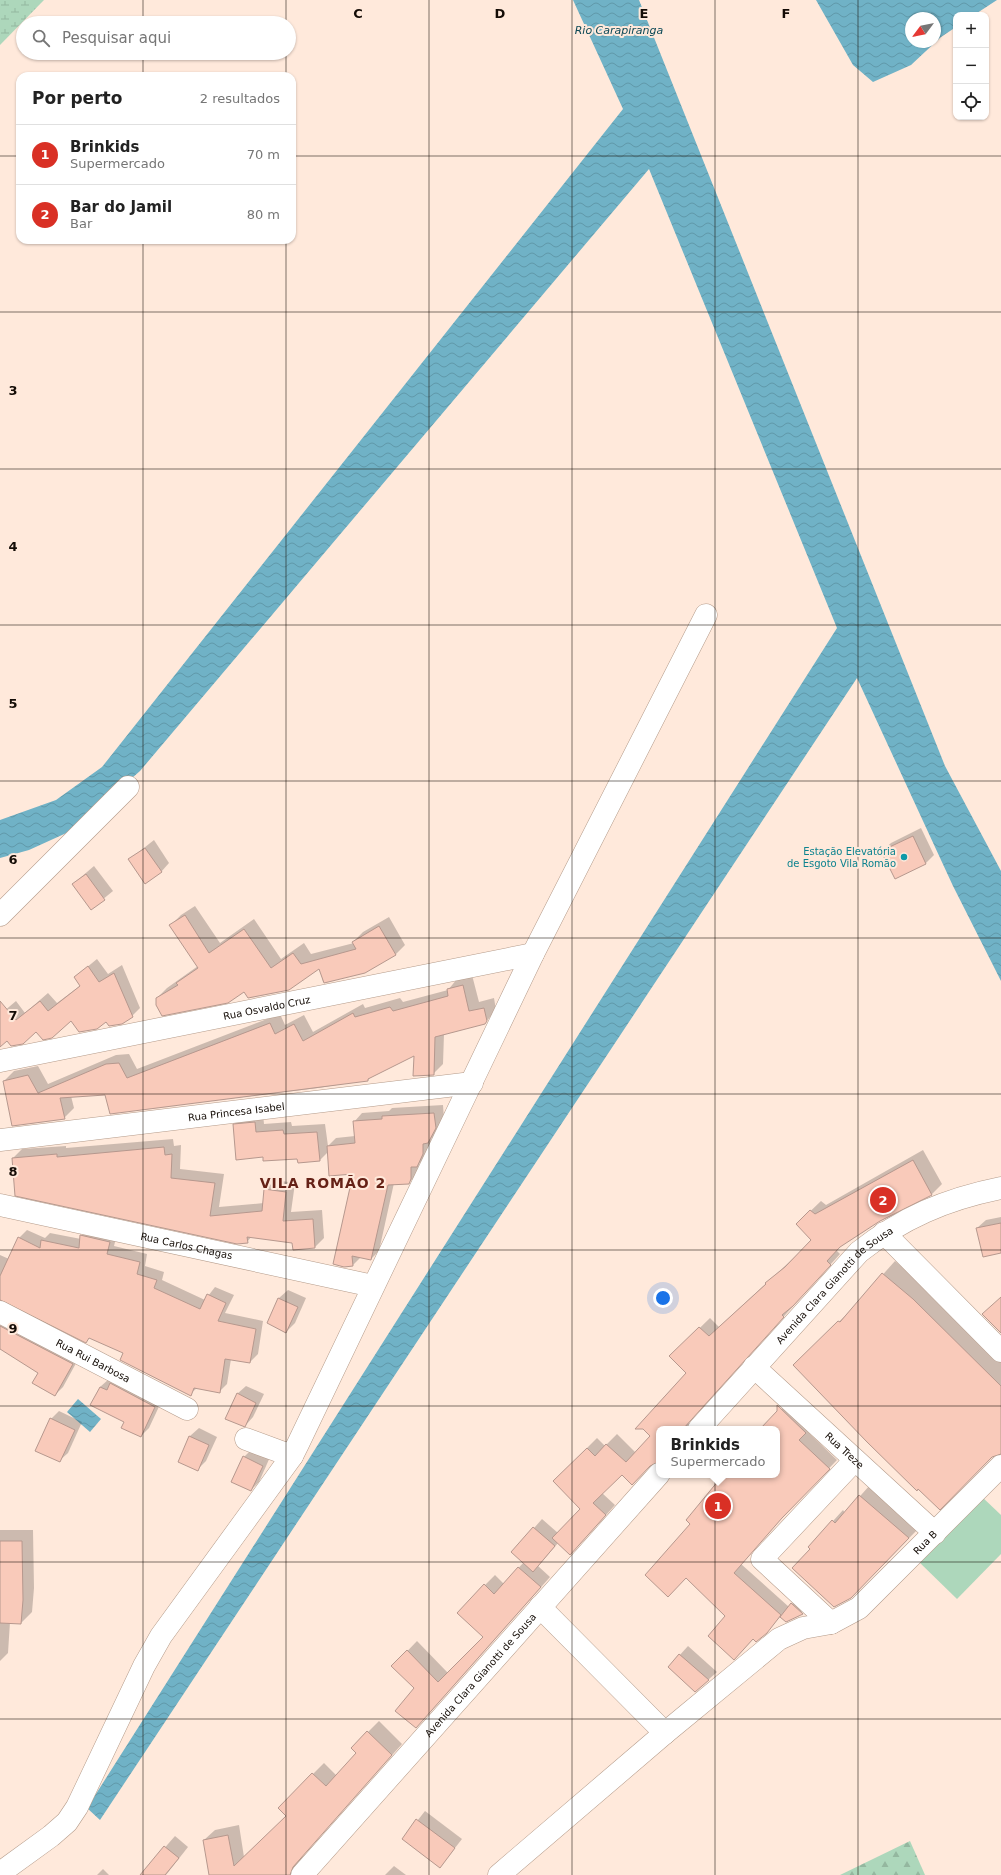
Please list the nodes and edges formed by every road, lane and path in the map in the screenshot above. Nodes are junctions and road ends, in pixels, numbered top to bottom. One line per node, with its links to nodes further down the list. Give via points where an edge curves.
1 (706, 615): 4 (street)
2 (128, 787): 3 (street)
3 (0, 915)
4 (533, 954): 5 (street, Rua Osvaldo Cruz); 6 (street)
5 (0, 1061)
6 (472, 1083): 7 (street, Rua Princesa Isabel); 11 (street)
7 (0, 1140)
8 (1001, 1188): 10 (street, Avenida Clara Gianotti de Sousa, via 919,1213)
9 (0, 1205): 11 (street, Rua Carlos Chagas)
10 (884, 1233): 13 (street); 14 (street, Avenida Clara Gianotti de Sousa, via 859,1252)
11 (373, 1286): 18 (street)
12 (0, 1312): 15 (street, Rua Rui Barbosa)
13 (1001, 1351)
14 (754, 1367): 16 (street, Avenida Clara Gianotti de Sousa); 19 (street, Rua Treze)
15 (187, 1409)
16 (702, 1426)
17 (246, 1438): 18 (street)
18 (292, 1456): 26 (street, via 161,1636 67,1822)
19 (855, 1460): 22 (street, Rua Treze); 24 (street, via 762,1559)
20 (1001, 1466): 22 (street, Rua B)
21 (656, 1477): 23 (street, Avenida Clara Gianotti de Sousa)
22 (935, 1533): 24 (street, Rua B, via 859,1608)
23 (540, 1607): 25 (street); 27 (street, Avenida Clara Gianotti de Sousa)
24 (839, 1619): 25 (street, via 803,1628 779,1639)
25 (665, 1733): 28 (street)
26 (0, 1873)
27 (302, 1875)
28 (499, 1875)

